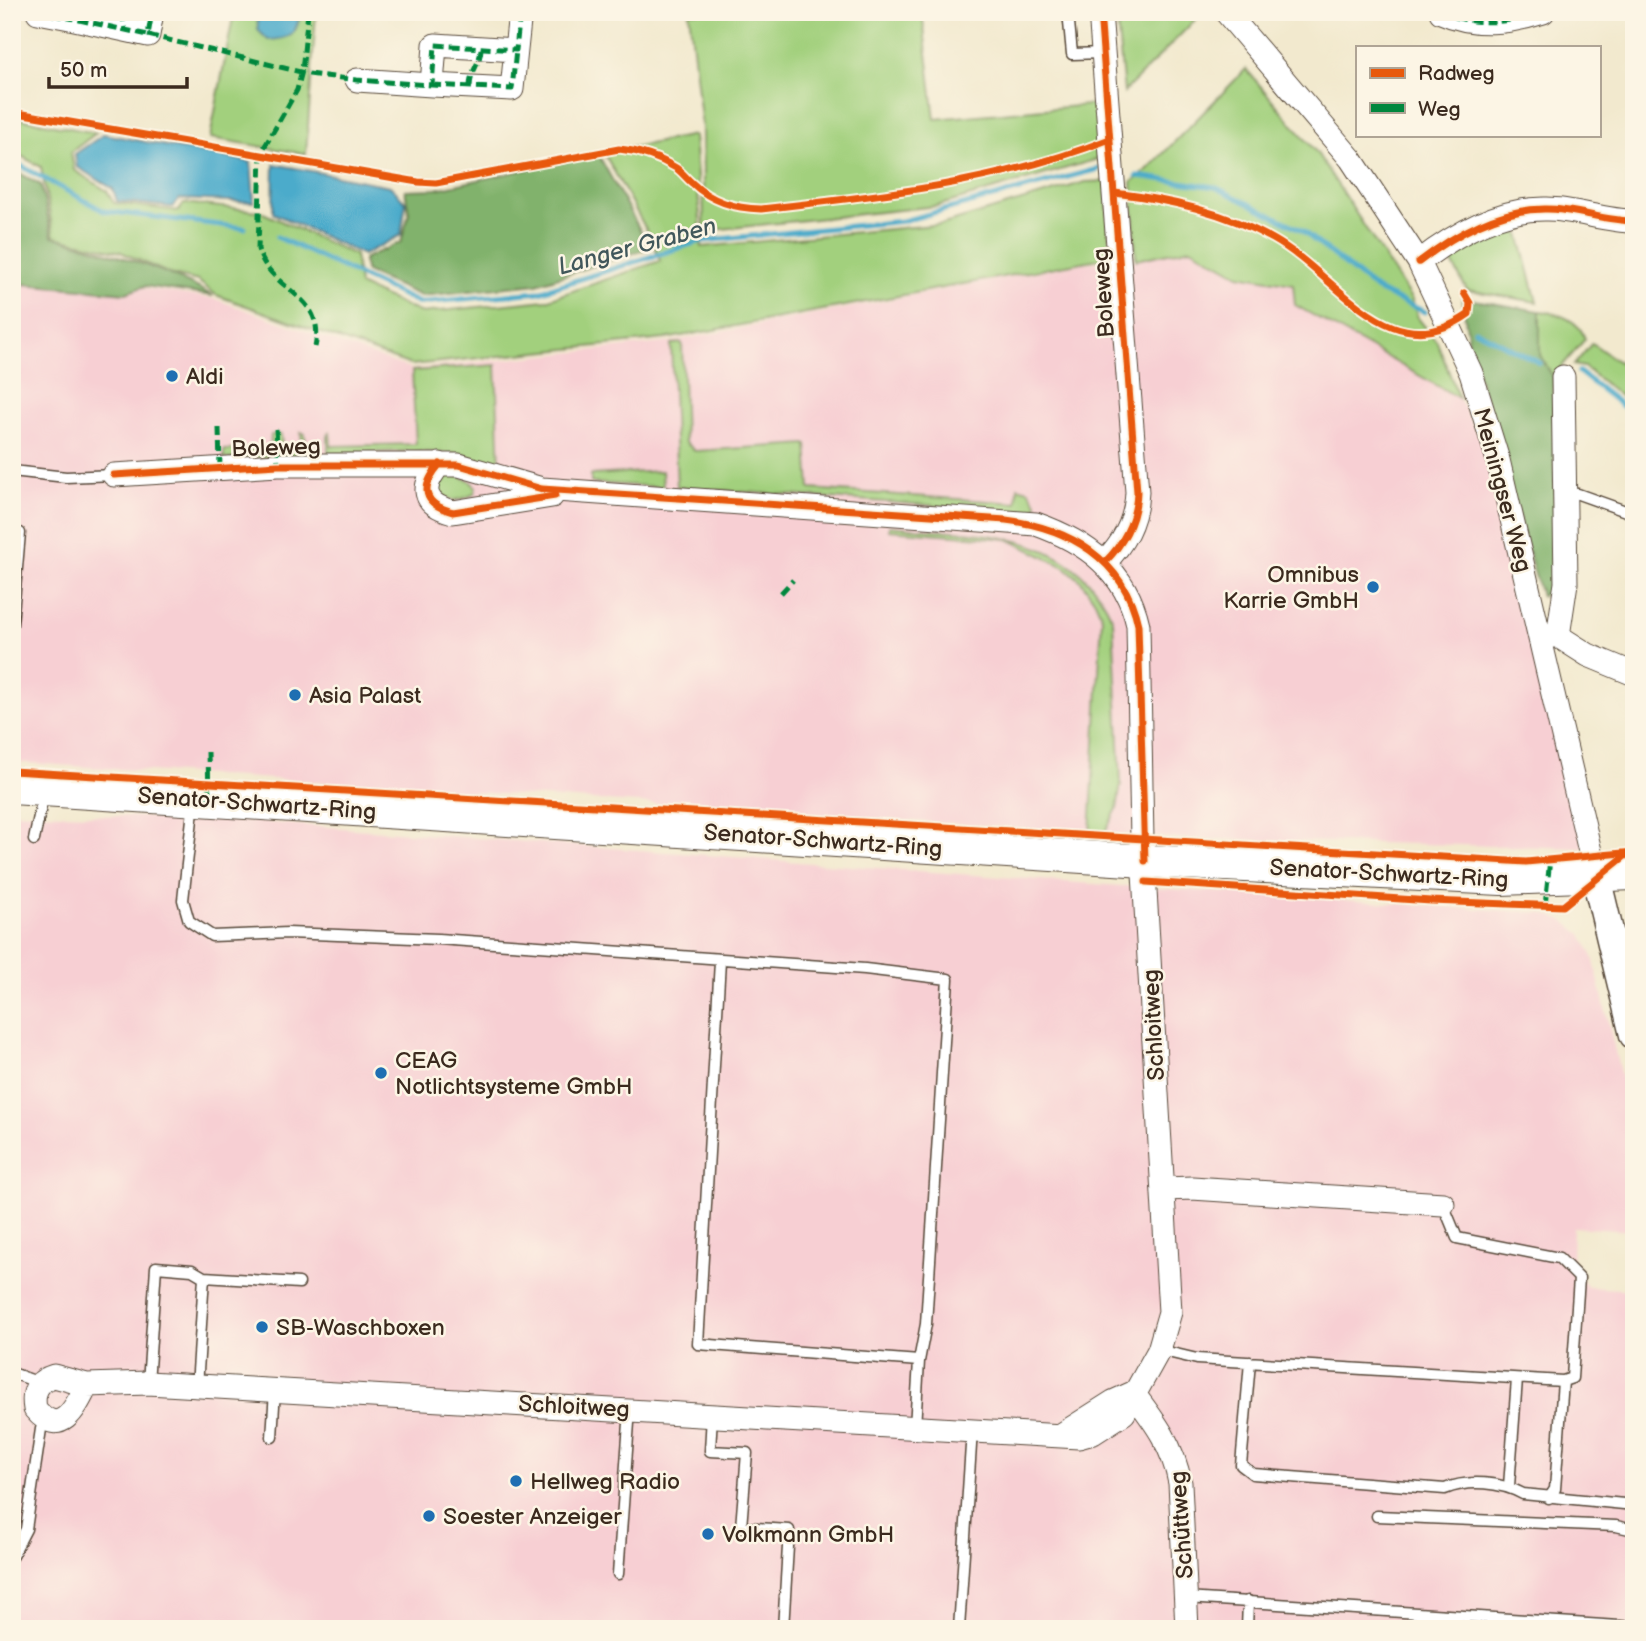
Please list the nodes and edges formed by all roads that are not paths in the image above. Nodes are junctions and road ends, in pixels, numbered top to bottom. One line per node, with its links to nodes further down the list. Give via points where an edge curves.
1 (38, 12): 9 (street)
2 (152, 12): 9 (street, via 148,35)
3 (520, 12): 10 (street)
4 (1068, 12): 11 (lane, via 1072,54)
5 (1100, 12): 11 (street, Boleweg)
6 (1226, 12): 15 (street, Meiningser Weg, via 1351,159)
7 (1441, 12): 8 (street, via 1460,20 1512,22)
8 (1543, 12)
9 (71, 15)
10 (516, 50): 13 (street, via 512,89); 13 (street, via 435,45)
11 (1103, 53): 24 (street, Boleweg, via 1137,492 1128,532)
12 (357, 80): 13 (street)
13 (432, 85)
14 (1634, 221): 15 (street, via 1548,208 1497,216)
15 (1419, 262): 26 (street, Meiningser Weg, via 1471,373)
16 (1563, 377): 21 (street, Meiningser Weg)
17 (440, 464): 19 (street, Boleweg, via 278,465); 20 (street, Boleweg, via 459,465 542,489); 20 (street, Boleweg, via 430,476 428,498 438,508 453,512)
18 (12, 471): 19 (lane, Boleweg, via 66,477)
19 (114, 475)
20 (575, 492): 24 (street, Boleweg, via 1036,524 1067,535)
21 (1564, 493): 22 (lane); 26 (street, Meiningser Weg, via 1566,583)
22 (1634, 514)
23 (12, 532): 25 (lane, via 20,533)
24 (1105, 562): 32 (street, Boleweg, via 1129,595 1138,625)
25 (12, 625)
26 (1550, 636): 27 (street); 34 (street, Meiningser Weg)
27 (1634, 674)
28 (12, 788): 29 (main road, Senator-Schwartz-Ring)
29 (45, 789): 30 (main road, Senator-Schwartz-Ring); 31 (lane)
30 (195, 798): 32 (main road, Senator-Schwartz-Ring); 35 (lane, via 183,900 189,921 212,936 288,933 438,939)
31 (34, 841)
32 (1145, 861): 34 (main road, Senator-Schwartz-Ring, via 1501,879); 37 (street, Schloitweg, via 1159,1167)
33 (1634, 874): 34 (main road, Senator-Schwartz-Ring)
34 (1596, 877): 36 (street, Meiningser Weg)
35 (720, 961): 42 (lane, via 698,1344); 42 (lane, via 948,979 926,1324)
36 (1634, 1035)
37 (1165, 1189): 38 (street); 41 (street, Schloitweg, via 1170,1312)
38 (1443, 1204): 46 (lane, via 1457,1238 1559,1258 1579,1278 1572,1378)
39 (204, 1277): 40 (lane); 48 (lane, via 191,1270 156,1267); 50 (lane)
40 (299, 1283)
41 (1159, 1350): 43 (lane, via 1197,1359); 52 (street, Schloitweg)
42 (919, 1361): 56 (lane)
43 (1250, 1362): 45 (lane); 59 (lane, via 1241,1465 1245,1471 1445,1489 1459,1483)
44 (15, 1374): 47 (lane)
45 (1517, 1378): 46 (lane); 59 (lane)
46 (1563, 1381): 60 (lane, via 1555,1489)
47 (40, 1383): 49 (street, Schloitweg, via 54,1376); 55 (street, via 33,1401)
48 (148, 1383): 49 (street, Schloitweg); 50 (street, Schloitweg)
49 (87, 1385): 55 (street, via 65,1419)
50 (197, 1387): 51 (street, Schloitweg)
51 (275, 1390): 53 (street, Schloitweg); 58 (lane)
52 (1133, 1393): 57 (street, Schloitweg, via 1124,1413 1079,1437); 66 (street, Schüttweg, via 1166,1436 1176,1461)
53 (630, 1409): 54 (street, Schloitweg); 65 (lane)
54 (712, 1414): 56 (street, Schloitweg); 69 (lane, via 710,1451 747,1453 741,1527 789,1530)
55 (46, 1419): 64 (lane, via 26,1529)
56 (915, 1427): 57 (street, Schloitweg)
57 (972, 1430): 70 (lane)
58 (272, 1437)
59 (1509, 1486): 60 (lane, via 1523,1494)
60 (1549, 1498): 61 (lane)
61 (1634, 1505)
62 (1377, 1516): 63 (lane)
63 (1634, 1530)
64 (12, 1556)
65 (618, 1574)
66 (1186, 1598): 67 (lane); 71 (street, Schüttweg)
67 (1248, 1601): 68 (lane); 72 (lane)
68 (1634, 1627)
69 (783, 1629)
70 (959, 1629)
71 (1187, 1629)
72 (1247, 1629)

